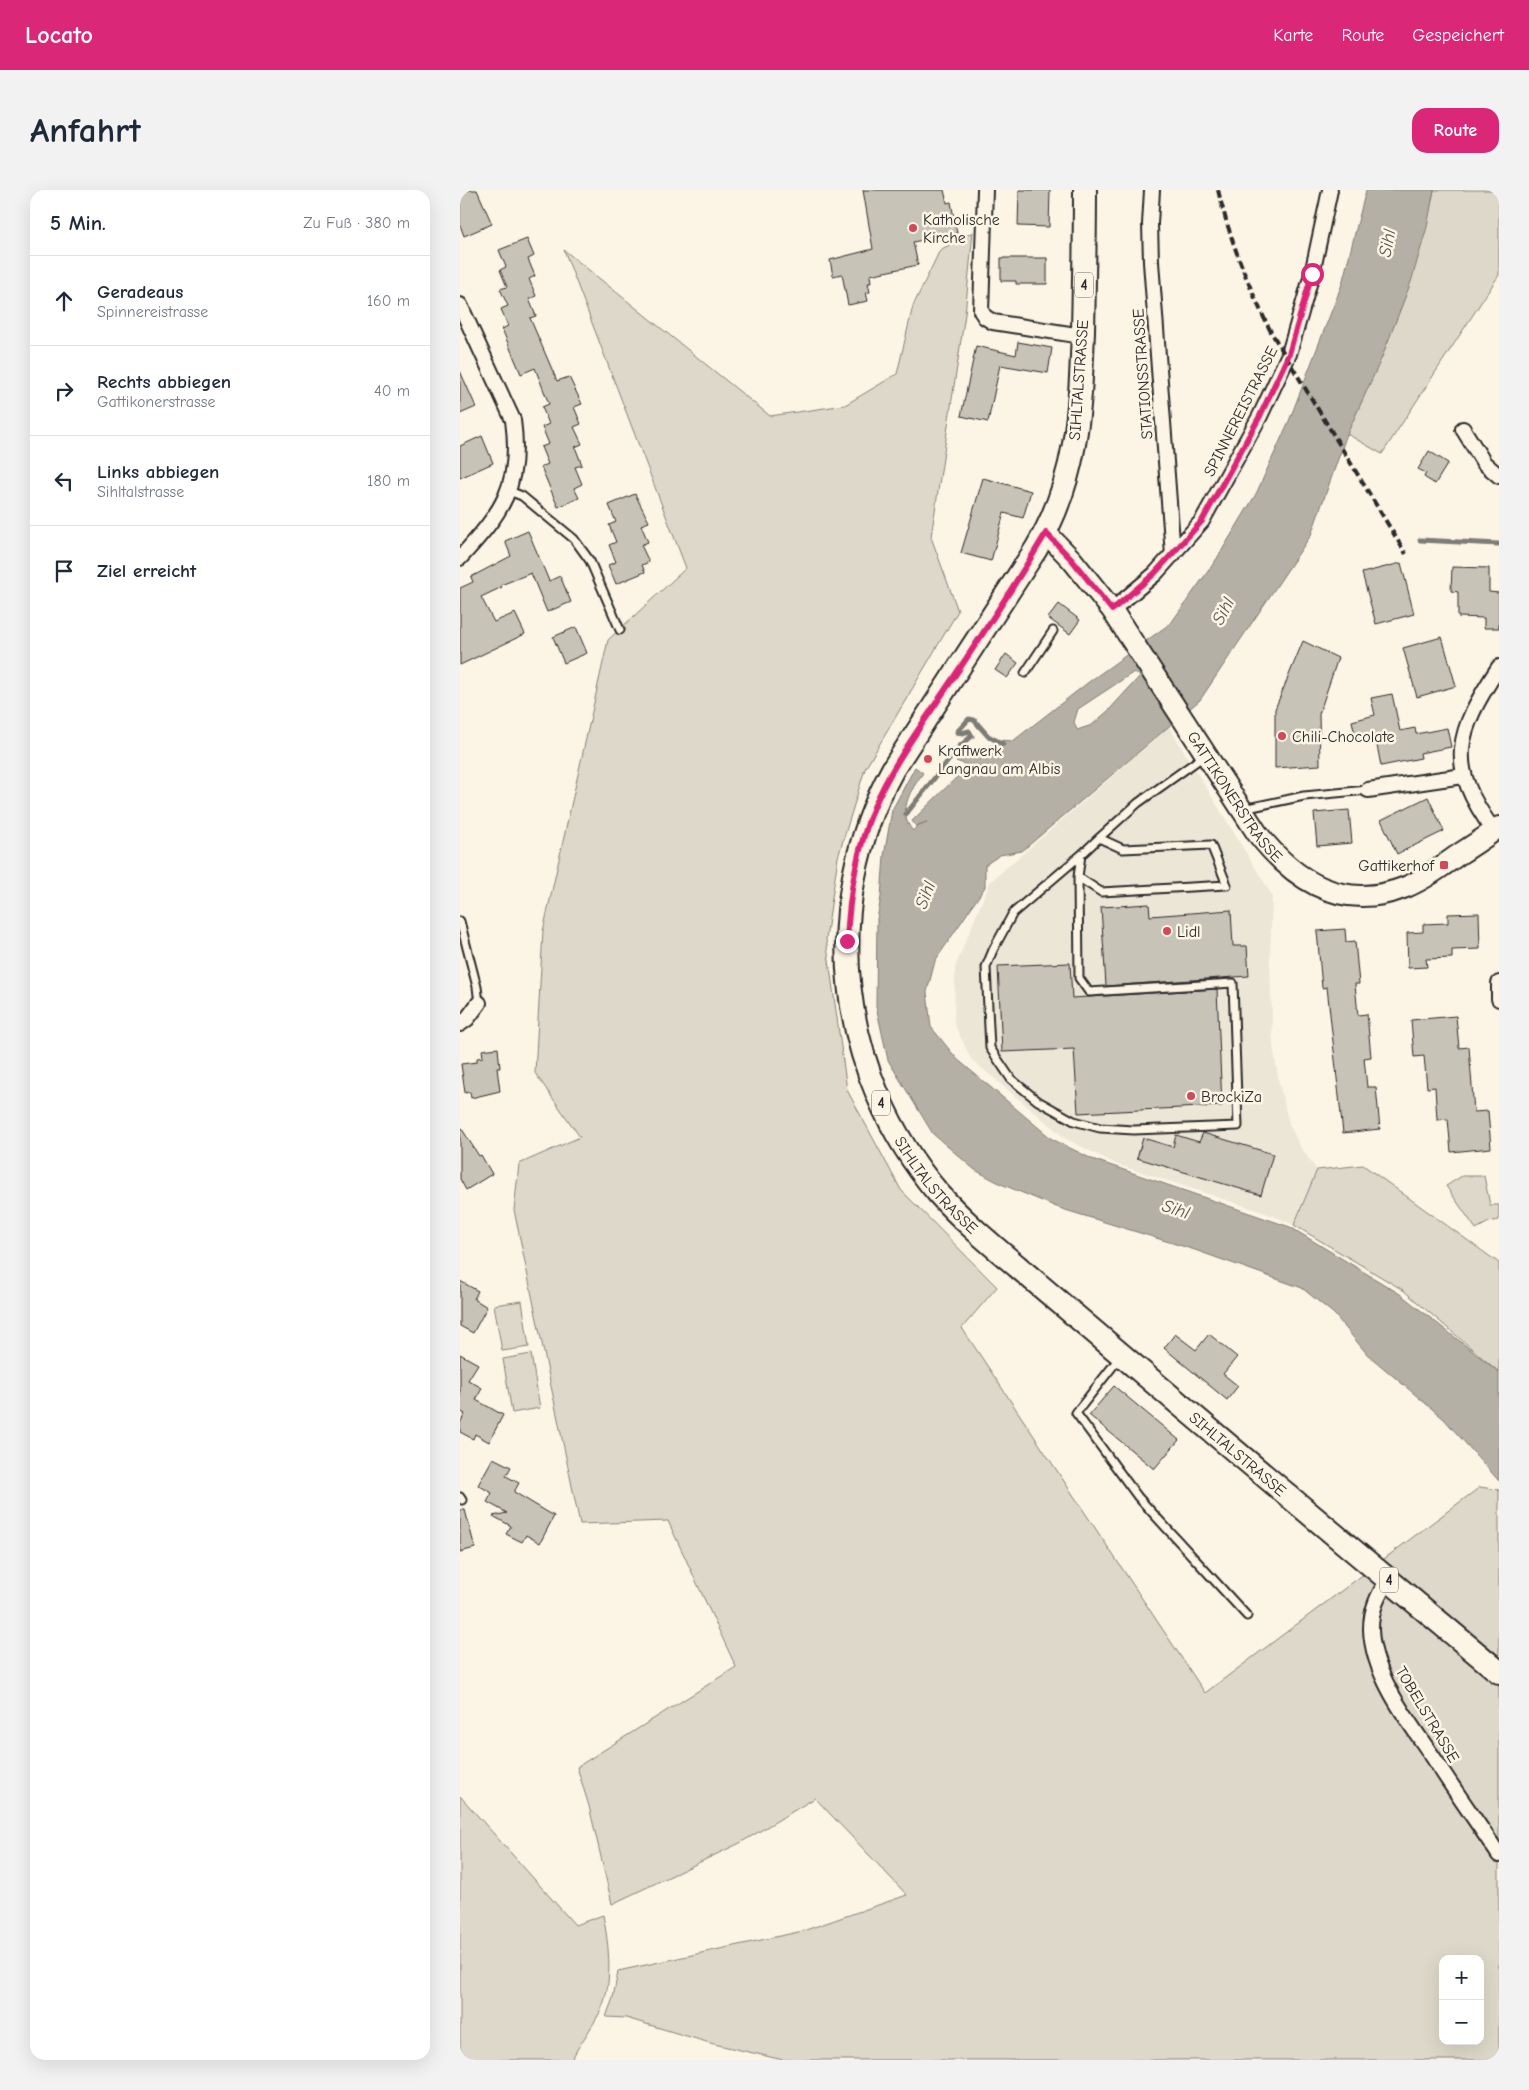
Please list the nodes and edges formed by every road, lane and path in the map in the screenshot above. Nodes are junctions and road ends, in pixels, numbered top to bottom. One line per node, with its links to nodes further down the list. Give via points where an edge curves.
1 (985, 190): 6 (street, via 981,311 993,322)
2 (1085, 190): 6 (main road, SIHLTALSTRASSE / 4)
3 (1152, 190): 11 (street, STATIONSSTRASSE, via 1151,262)
4 (1330, 190): 11 (street, SPINNEREISTRASSE, via 1312,274 1289,354 1260,416 1202,521)
5 (460, 305): 9 (street, via 513,420 516,439)
6 (1082, 336): 10 (main road, SIHLTALSTRASSE / 4, via 1080,403 1074,446 1059,505)
7 (1464, 429): 8 (street, via 1484,463)
8 (1499, 476)
9 (509, 491): 12 (street, via 503,506); 14 (lane, via 522,496 574,539 590,561)
10 (1046, 533): 13 (main road, GATTIKONERSTRASSE); 31 (main road, SIHLTALSTRASSE / 4, via 898,762 877,801 853,884 848,922 848,976 854,1019 868,1071 893,1126 917,1165 968,1223)
11 (1173, 555): 13 (street, SPINNEREISTRASSE)
12 (460, 558)
13 (1112, 610): 18 (main road, GATTIKONERSTRASSE)
14 (620, 630)
15 (1052, 631): 17 (lane)
16 (1499, 667): 19 (street, via 1478,699 1464,732)
17 (1025, 673)
18 (1206, 755): 21 (main road, GATTIKONERSTRASSE); 23 (lane, via 1138,803)
19 (1464, 776): 20 (street); 22 (street, via 1478,809)
20 (1368, 790): 21 (lane, via 1304,796)
21 (1241, 809): 22 (main road, GATTIKONERSTRASSE, via 1281,860 1314,885 1335,894 1381,894 1405,887 1427,876)
22 (1496, 829)
23 (1099, 838): 24 (lane); 25 (lane, via 1123,849 1211,845 1227,885 1101,892)
24 (1081, 855): 25 (lane); 25 (lane, via 1013,913 992,950 986,967 990,1048 1011,1079 1038,1101 1074,1121 1100,1128 1134,1130 1238,1126 1233,983 1090,992 1079,978)
25 (1078, 877)
26 (460, 921): 29 (lane)
27 (1499, 983): 28 (street)
28 (1499, 999)
29 (479, 1003): 30 (street)
30 (460, 1024)
31 (1122, 1355): 32 (main road, SIHLTALSTRASSE / 4); 33 (lane, via 1076,1413 1138,1497)
32 (1388, 1580): 34 (main road, SIHLTALSTRASSE / 4); 35 (street, TOBELSTRASSE, via 1374,1604 1371,1620 1372,1640 1382,1675 1418,1736)
33 (1247, 1616)
34 (1499, 1672)
35 (1499, 1855)

